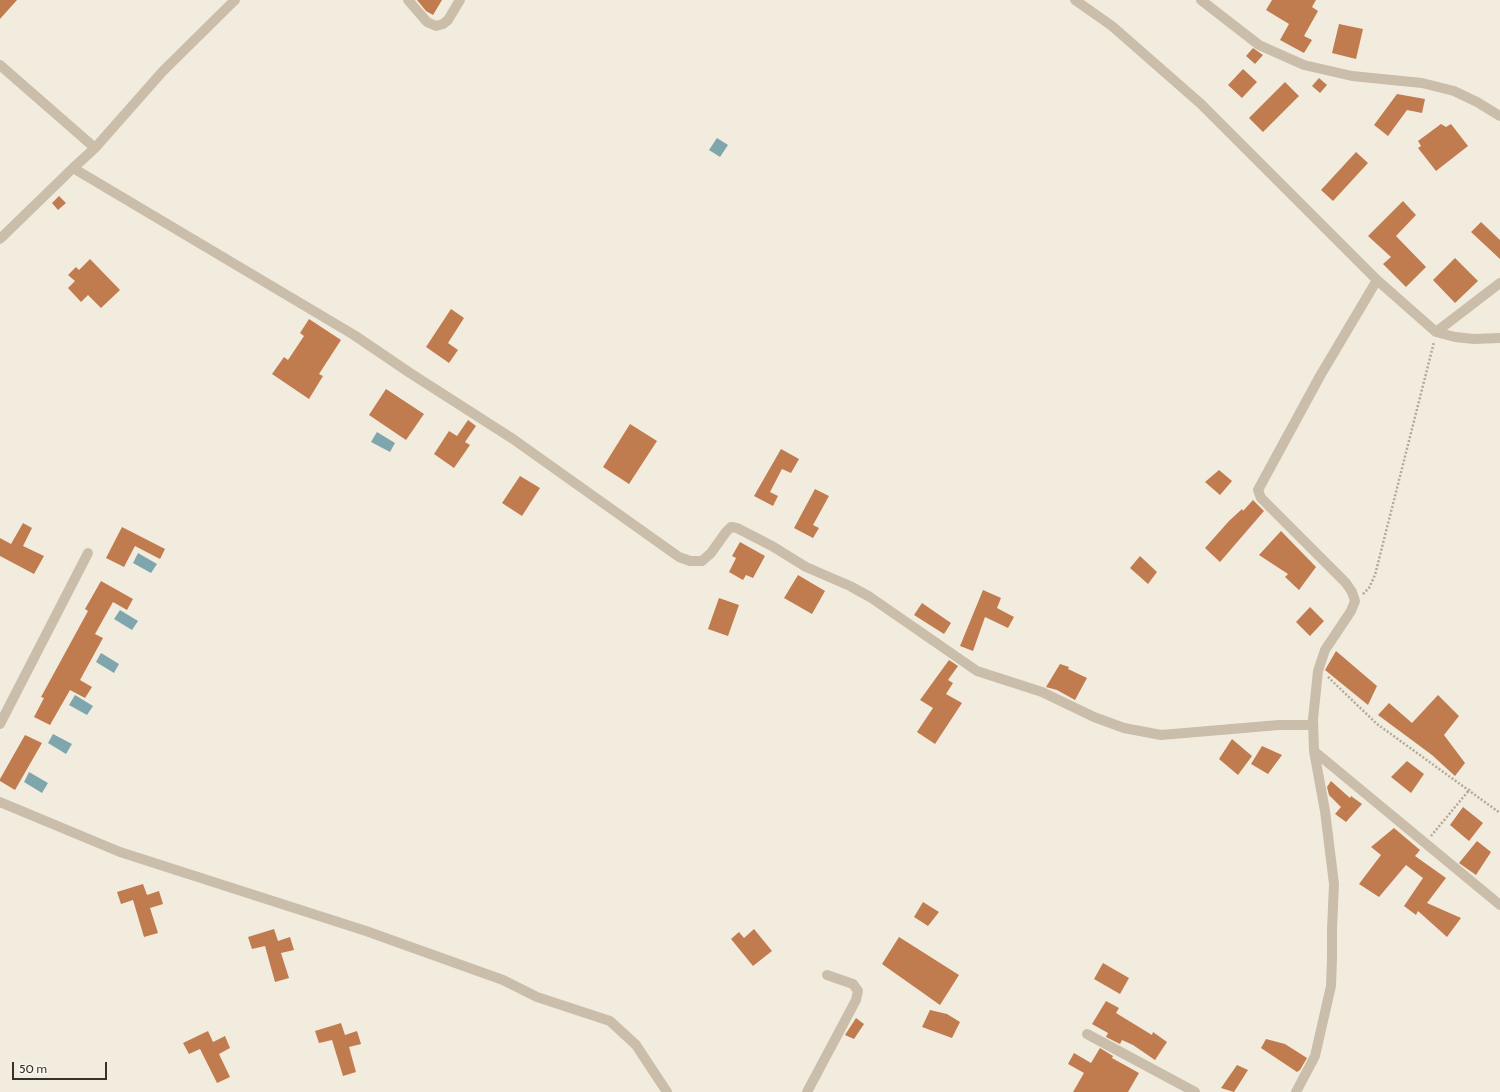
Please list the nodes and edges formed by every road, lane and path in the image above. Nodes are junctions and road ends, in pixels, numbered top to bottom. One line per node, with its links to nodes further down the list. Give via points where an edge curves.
1 (235, 0): 8 (street, via 163,71)
2 (408, 0): 3 (street, via 427,22 436,26 448,20)
3 (460, 0)
4 (1075, 0): 11 (street, via 1112,26 1201,104)
5 (1201, 0): 7 (street, via 1259,44 1304,65 1352,76 1422,82 1438,86 1472,99)
6 (0, 65): 8 (street)
7 (1500, 116)
8 (95, 148): 9 (street)
9 (73, 168): 10 (street); 19 (street, via 354,335 513,439 679,557 690,561 702,561 731,527 737,528 806,567 870,597 978,671 1042,692 1124,728 1160,735 1236,728)
10 (0, 238)
11 (1377, 280): 13 (street); 16 (street, via 1320,376 1258,490 1261,498 1346,583)
12 (1500, 283): 13 (street)
13 (1436, 332): 14 (street, via 1474,339); 16 (path, via 1375,575 1370,588)
14 (1500, 338)
15 (88, 553): 18 (street)
16 (1355, 601): 17 (street, via 1325,650)
17 (1318, 671): 19 (street); 21 (path, via 1327,676 1377,724 1422,758)
18 (0, 724)
19 (1313, 725): 20 (street)
20 (1314, 751): 24 (street); 31 (street, via 1334,884 1332,972 1315,1056)
21 (1470, 789): 23 (path); 24 (path)
22 (0, 802): 28 (street, via 120,852 366,931 503,980 537,997 610,1021 636,1045)
23 (1500, 813)
24 (1426, 843): 25 (street)
25 (1500, 905)
26 (827, 975): 29 (street, via 853,984 858,991 856,1000)
27 (1087, 1034): 30 (street)
28 (667, 1092)
29 (807, 1092)
30 (1195, 1092)
31 (1296, 1092)

